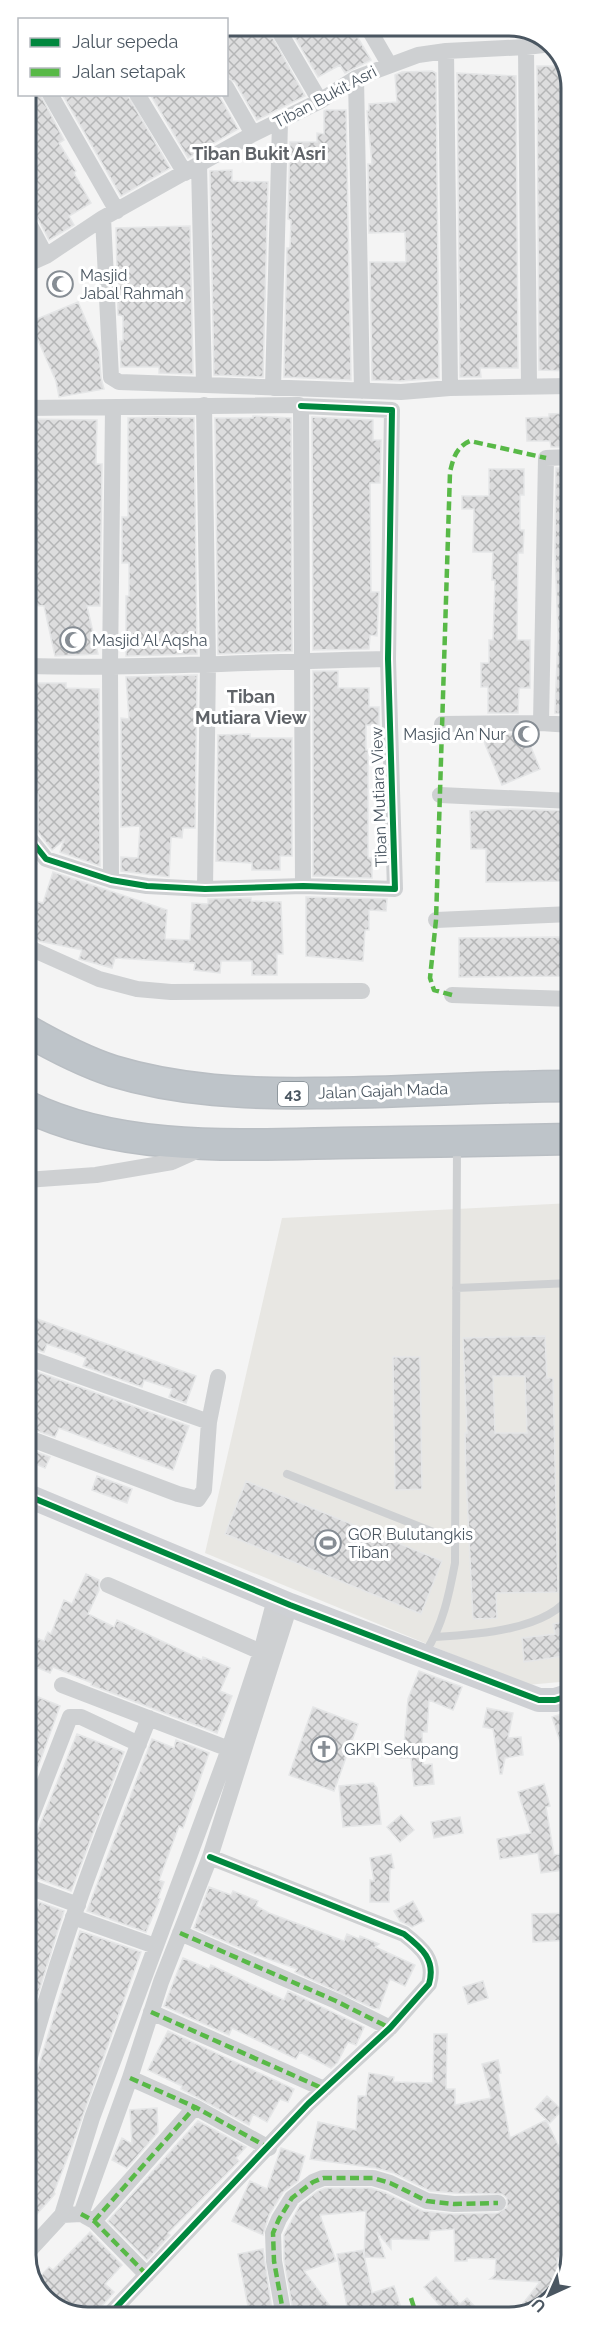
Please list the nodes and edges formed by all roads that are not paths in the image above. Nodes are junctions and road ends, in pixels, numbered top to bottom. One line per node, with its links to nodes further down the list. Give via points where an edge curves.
1 (282, 36): 11 (street)
2 (373, 36): 6 (street)
3 (539, 46): 4 (street, Tiban Bukit Asri)
4 (526, 48): 5 (street, Tiban Bukit Asri); 21 (street)
5 (446, 51): 6 (street, Tiban Bukit Asri); 23 (street)
6 (389, 64): 7 (street, Tiban Bukit Asri)
7 (356, 78): 11 (street, Tiban Bukit Asri); 24 (street)
8 (228, 90): 13 (street)
9 (51, 96): 15 (street)
10 (138, 96): 14 (street)
11 (320, 102): 12 (street, Tiban Bukit Asri)
12 (280, 122): 13 (street, Tiban Bukit Asri); 22 (street)
13 (253, 134): 14 (street, Tiban Bukit Asri)
14 (192, 169): 15 (street, Tiban Bukit Asri); 19 (street)
15 (110, 214): 17 (street, Tiban Bukit Asri); 19 (street, via 111,377 119,382)
16 (36, 237): 17 (street)
17 (46, 256): 18 (street, Tiban Bukit Asri)
18 (36, 260)
19 (204, 384): 22 (street)
20 (561, 386): 21 (street)
21 (529, 387): 23 (street)
22 (273, 388): 24 (street)
23 (450, 388): 24 (street)
24 (362, 391)
25 (204, 405): 26 (street, Tiban Mutiara View); 28 (street, Tiban Mutiara View); 32 (street)
26 (301, 406): 30 (street, Tiban Mutiara View, via 392,410); 31 (street)
27 (36, 408): 28 (street, Tiban Mutiara View)
28 (113, 408): 34 (street)
29 (561, 457): 35 (street, via 546,458)
30 (388, 659): 31 (street); 42 (street, Tiban Mutiara View, via 395,889)
31 (301, 660): 32 (street); 42 (street)
32 (208, 663): 34 (street); 43 (street)
33 (36, 668): 34 (street)
34 (110, 668): 41 (street)
35 (541, 723): 36 (street); 37 (street)
36 (442, 724)
37 (561, 724)
38 (440, 795): 39 (street)
39 (561, 801)
40 (36, 846): 41 (street, Tiban Mutiara View, via 46,859)
41 (111, 880): 43 (street, Tiban Mutiara View)
42 (303, 886): 43 (street, Tiban Mutiara View)
43 (205, 888)
44 (561, 914): 45 (street)
45 (436, 920)
46 (36, 951): 47 (street, via 99,979 137,989)
47 (362, 991)
48 (452, 995): 49 (street)
49 (561, 999)
50 (36, 1035): 51 (highway, Jalan Gajah Mada / 43, via 113,1071 212,1091 385,1093)
51 (561, 1086)
52 (36, 1110): 55 (highway, via 114,1133 154,1140)
53 (561, 1139): 54 (highway)
54 (458, 1142): 55 (highway); 58 (lane)
55 (215, 1143): 56 (street, via 172,1162 96,1175)
56 (36, 1179)
57 (561, 1283): 58 (lane)
58 (456, 1288): 65 (lane)
59 (36, 1361): 61 (street)
60 (218, 1377): 61 (street)
61 (209, 1422): 62 (street, via 204,1490 198,1499)
62 (36, 1441)
63 (287, 1474): 65 (lane)
64 (36, 1499): 67 (street)
65 (456, 1541): 69 (lane, via 449,1596)
66 (108, 1585): 70 (street)
67 (283, 1602): 69 (street); 70 (street); 77 (street)
68 (561, 1606): 69 (lane, via 511,1628)
69 (430, 1646): 72 (street, via 538,1700)
70 (261, 1653): 75 (street)
71 (62, 1685): 73 (street)
72 (561, 1698)
73 (149, 1718): 74 (street); 75 (street)
74 (139, 1744): 76 (street, via 81,1716 70,1717); 79 (street)
75 (229, 1749): 81 (street)
76 (36, 1804)
77 (210, 1857): 80 (street); 83 (street, via 404,1934 420,1946 432,1966 429,1984)
78 (36, 1891): 79 (street)
79 (76, 1911): 81 (street); 84 (street)
80 (180, 1933): 82 (street); 83 (street)
81 (155, 1946): 90 (street, via 92,2118)
82 (151, 2012): 85 (street); 86 (street)
83 (390, 2028): 86 (street)
84 (36, 2033)
85 (130, 2078): 87 (street); 91 (street)
86 (324, 2090): 88 (street)
87 (195, 2107): 88 (street); 91 (street)
88 (269, 2148): 93 (street)
89 (498, 2203): 95 (street, via 427,2201 373,2178 323,2178 313,2182 292,2199 273,2233)
90 (62, 2215): 91 (street); 92 (street)
91 (87, 2218): 93 (street)
92 (36, 2243)
93 (147, 2275): 94 (street)
94 (117, 2307)
95 (282, 2307)

